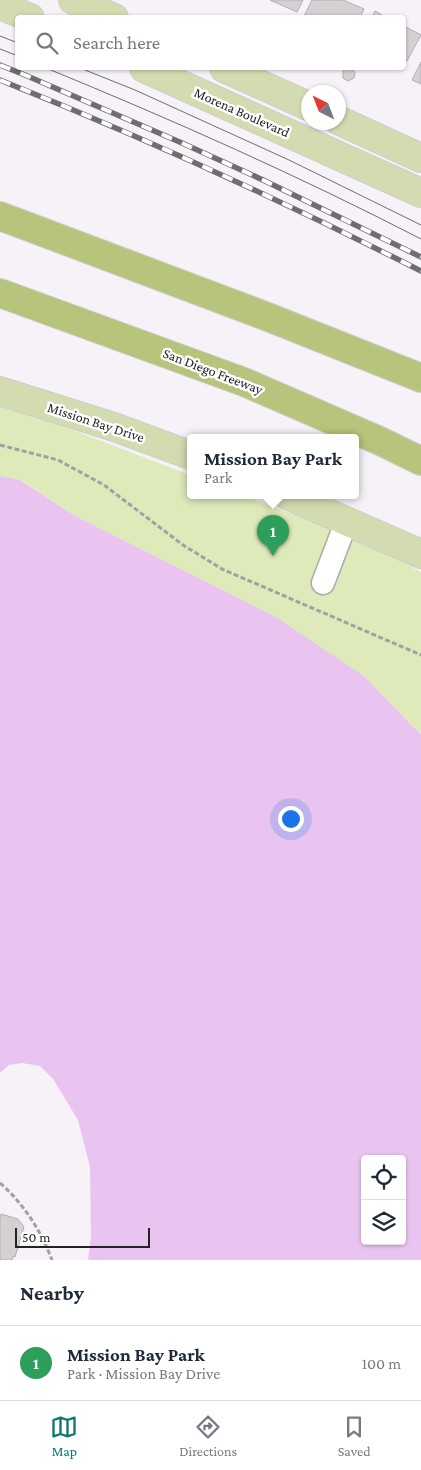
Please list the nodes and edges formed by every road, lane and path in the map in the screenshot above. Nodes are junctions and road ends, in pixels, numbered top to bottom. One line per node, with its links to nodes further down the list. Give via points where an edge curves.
1 (73, 0): 4 (main road)
2 (0, 5): 3 (main road)
3 (23, 15)
4 (107, 15)
5 (148, 70): 10 (main road, Morena Boulevard)
6 (228, 70): 7 (main road)
7 (301, 103)
8 (346, 124): 9 (main road)
9 (421, 158)
10 (421, 194)
11 (0, 216): 13 (highway)
12 (0, 293): 17 (highway, San Diego Freeway, via 244,382)
13 (421, 378)
14 (0, 391): 16 (main road, Mission Bay Drive)
15 (0, 445): 22 (path, via 58,460 104,485 183,545 222,569)
16 (187, 454)
17 (421, 461)
18 (297, 499): 19 (main road)
19 (347, 520): 20 (main road); 21 (lane)
20 (421, 554)
21 (323, 583)
22 (421, 655)
23 (0, 1183): 24 (path, via 34,1223)
24 (52, 1260)

